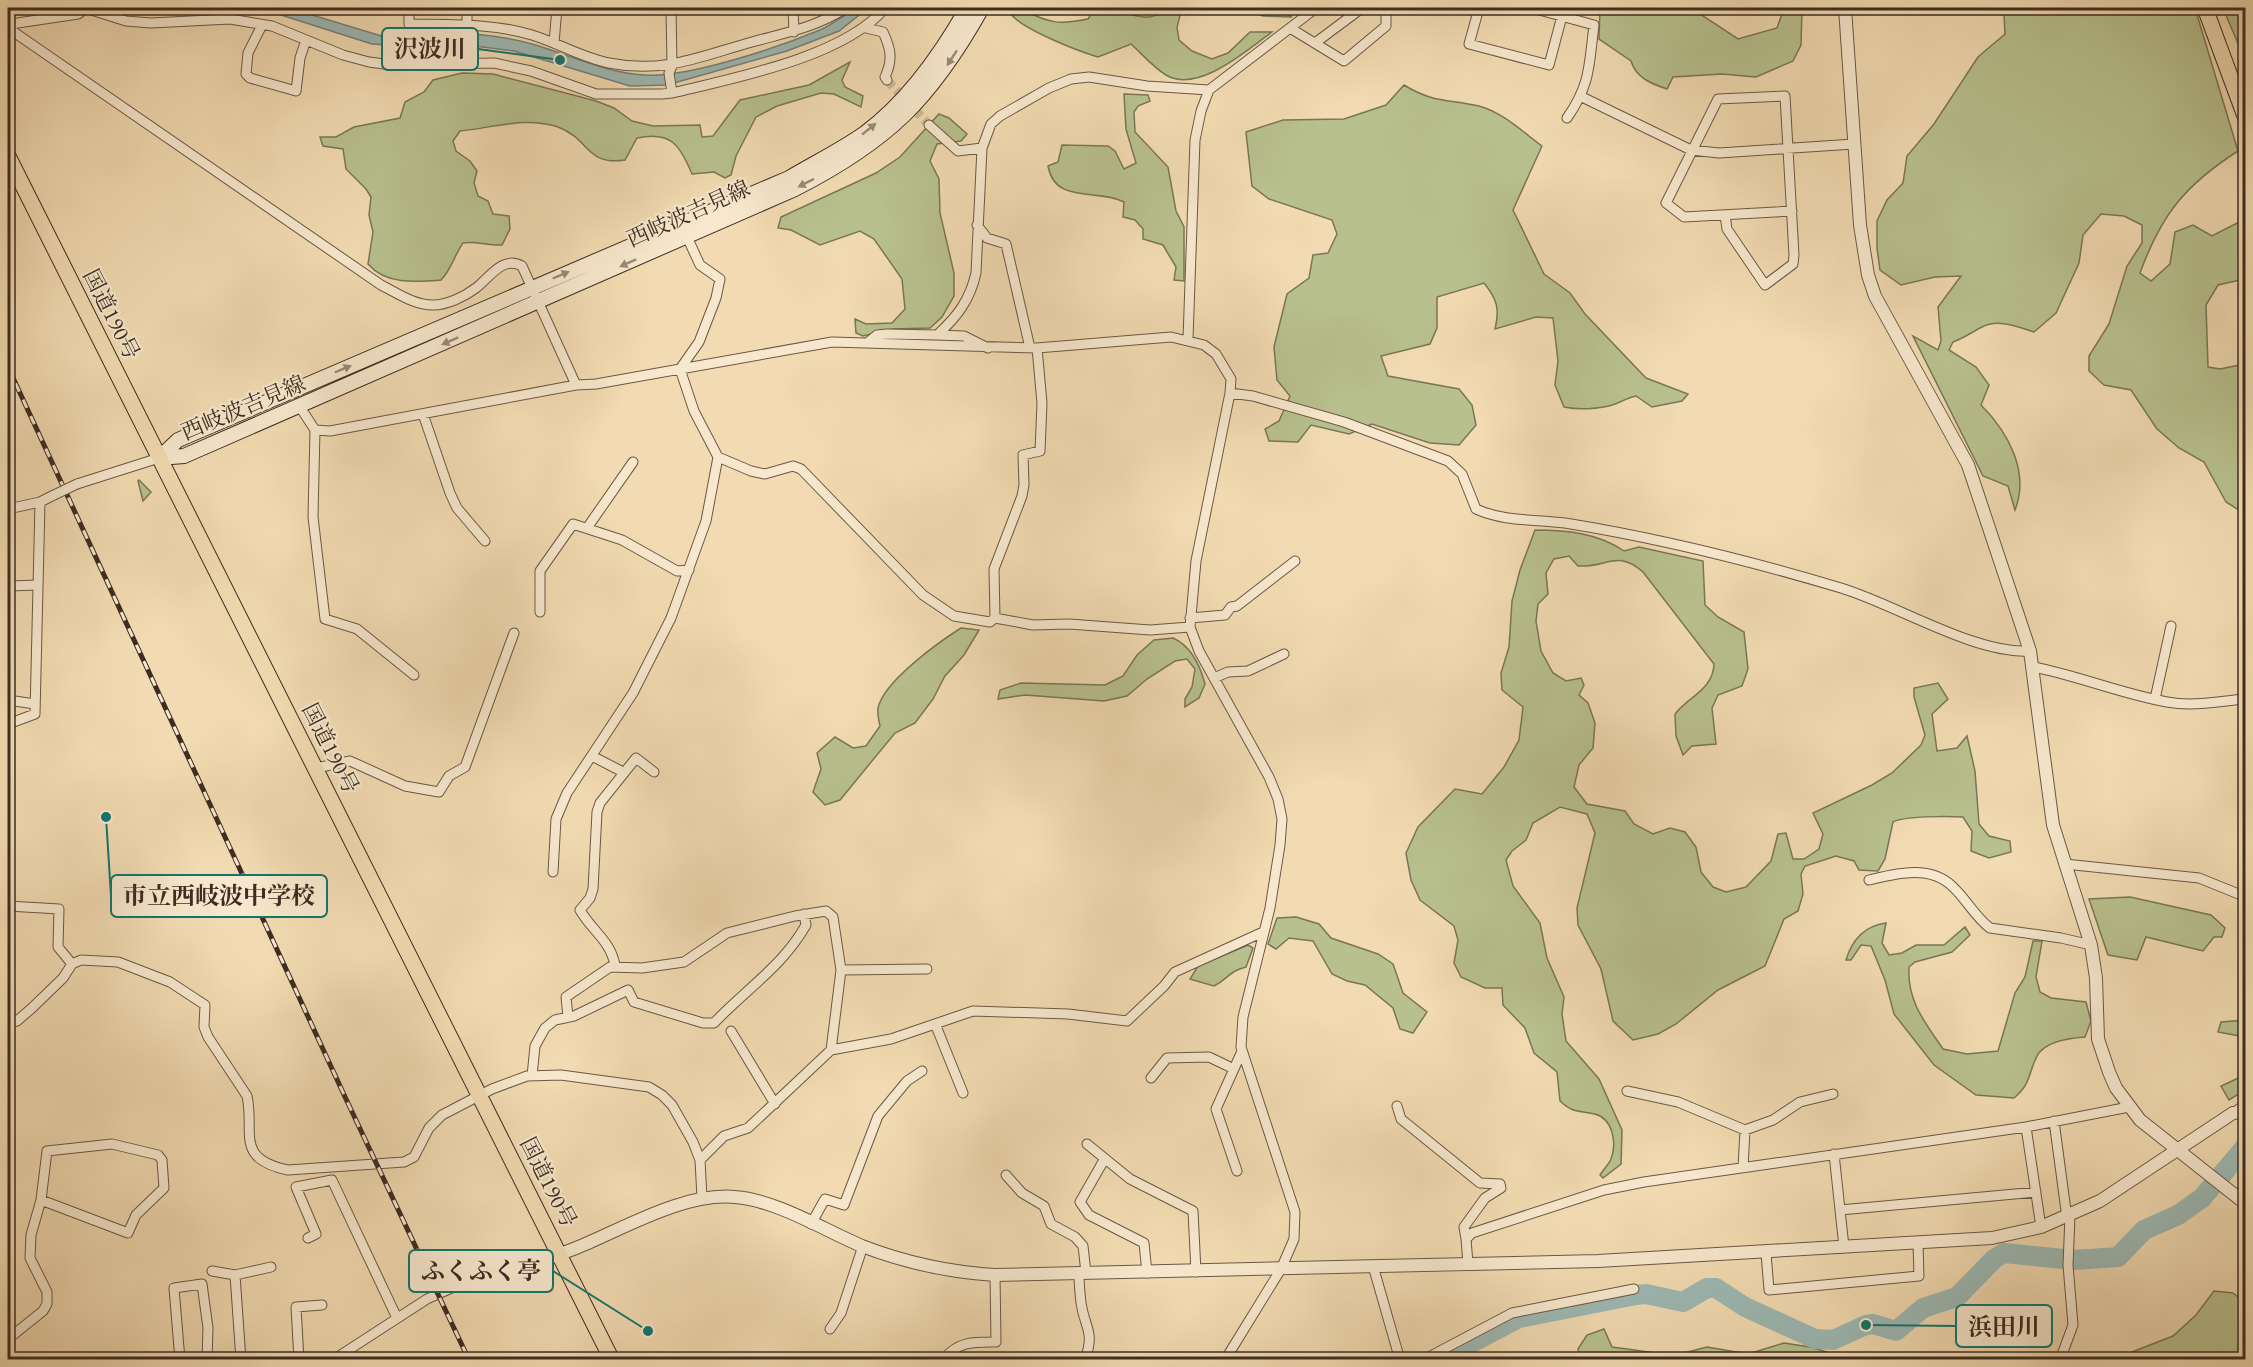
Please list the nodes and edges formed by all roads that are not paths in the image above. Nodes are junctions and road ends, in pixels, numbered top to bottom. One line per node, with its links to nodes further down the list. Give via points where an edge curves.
1 (85, 8): 19 (street, via 126,21 230,19); 44 (street, via 78,14 11,24 8,28 381,285 403,296 418,303 443,304 468,294 510,262 524,268)
2 (409, 8): 20 (street, via 409,24)
3 (467, 8): 20 (street)
4 (557, 8): 5 (street); 25 (street)
5 (671, 8): 6 (street); 27 (street)
6 (793, 8): 23 (street)
7 (846, 8): 23 (street)
8 (885, 8): 22 (street)
9 (967, 8): 44 (main road, 西岐波吉見線, one-way to 9, via 789,178 857,138 918,81)
10 (982, 8): 43 (main road, 西岐波吉見線, one-way to 43, via 930,88 902,119 868,147 795,189)
11 (1316, 8): 21 (street)
12 (1362, 8): 26 (street)
13 (1386, 8): 26 (street, via 1386,26 1344,61)
14 (1479, 8): 18 (street, via 1469,44 1549,65)
15 (1532, 8): 18 (street)
16 (1845, 8): 35 (street)
17 (2205, 8): 33 (main road)
18 (1562, 16): 31 (street, via 1593,25)
19 (262, 25): 24 (street); 24 (street, via 248,53 246,74 250,78 296,91)
20 (467, 25): 25 (street, via 516,31)
21 (1290, 27): 26 (street); 29 (street)
22 (866, 28): 28 (street, via 883,32 890,48); 30 (street, via 774,66)
23 (794, 32): 27 (street)
24 (306, 40): 30 (street, via 369,62 494,63 596,93)
25 (554, 43): 27 (street, via 607,63)
26 (1315, 43)
27 (670, 69): 30 (street)
28 (887, 80)
29 (1209, 90): 36 (street, via 1089,77 1071,79 1000,116 991,124); 47 (street, via 1196,140)
30 (672, 91)
31 (1582, 97): 32 (street); 38 (street)
32 (1567, 118)
33 (2246, 119)
34 (929, 124): 36 (street, via 958,151)
35 (1854, 144): 37 (street); 73 (street, via 1862,246 1875,296 1968,465)
36 (982, 148): 42 (street)
37 (1788, 148): 38 (street, via 1719,153); 38 (street, via 1785,96 1718,99); 40 (street)
38 (1691, 150): 41 (street, via 1666,203 1684,217)
39 (8, 156): 58 (main road, 国道190号)
40 (1792, 211): 41 (street); 41 (street, via 1793,264 1765,285 1727,230)
41 (1725, 215)
42 (977, 225): 46 (street, via 972,289 958,314); 50 (street, via 987,238 1006,244)
43 (687, 237): 45 (main road, 西岐波吉見線, one-way to 45); 51 (street, via 700,265 720,279 699,342)
44 (533, 287): 45 (street); 58 (main road, 西岐波吉見線, one-way to 44, via 178,440)
45 (540, 302): 52 (street); 54 (main road, 西岐波吉見線, one-way to 54)
46 (937, 335): 48 (street, via 877,335); 49 (street, via 964,336)
47 (1188, 339): 50 (street); 53 (street, via 1216,354 1231,379)
48 (867, 343): 49 (street); 51 (street, via 832,342)
49 (988, 348): 50 (street)
50 (1033, 348): 69 (street, via 1042,403 1040,451 1023,455 1022,496 994,569)
51 (680, 369): 52 (street); 57 (street, via 694,411)
52 (576, 385): 55 (street)
53 (1230, 393): 70 (street, via 1196,561); 73 (street, via 1344,422 1448,461 1462,474 1476,509 1490,516 1565,523 1737,558 1844,589 1983,645 2011,652)
54 (300, 407): 56 (street); 58 (main road, 西岐波吉見線, via 184,456)
55 (423, 414): 56 (street, via 330,431); 63 (street, via 457,508)
56 (315, 430): 76 (street, via 314,517 325,620 357,629)
57 (718, 457): 65 (street, via 706,521); 69 (street, via 765,474 793,466 801,469 923,595 954,616 990,622)
58 (159, 458): 60 (street, bridge, via 77,484); 84 (main road, 国道190号)
59 (633, 462): 62 (street)
60 (40, 502): 61 (street); 66 (street)
61 (8, 509)
62 (587, 528): 65 (street, via 622,540 677,571); 68 (street, via 573,524 540,571)
63 (485, 542)
64 (1295, 561): 70 (street, via 1225,615)
65 (689, 570): 83 (street, via 651,660)
66 (38, 585): 67 (street); 81 (street)
67 (8, 586)
68 (540, 612)
69 (995, 618): 70 (street, via 1034,625 1150,630)
70 (1190, 622): 77 (street, via 1198,651)
71 (2172, 626): 78 (street)
72 (514, 633): 84 (street, via 465,766 449,776 439,792 405,786 350,761)
73 (2030, 651): 75 (street)
74 (1284, 654): 77 (street, via 1248,671 1228,672)
75 (2034, 667): 78 (street); 87 (street, via 2049,804)
76 (414, 675)
77 (1214, 678): 93 (street, via 1269,777 1282,819)
78 (2155, 699): 79 (street, via 2196,705)
79 (2246, 699)
80 (8, 700): 81 (street)
81 (35, 704): 82 (street, via 35,714)
82 (8, 724)
83 (592, 756): 85 (street); 88 (street, via 567,793 556,819)
84 (316, 768): 112 (main road, 国道190号)
85 (623, 772): 86 (street, via 636,758); 96 (street, via 600,802 593,889 580,910 605,939)
86 (654, 772)
87 (2065, 864): 90 (street, via 2199,878); 94 (street)
88 (553, 872)
89 (1869, 880): 94 (street, via 1905,872 1932,876 1953,886 1990,928)
90 (2246, 897)
91 (8, 906): 95 (street, via 59,909 58,947)
92 (804, 914): 96 (street, via 727,933 684,962 642,968); 98 (street, via 826,911 833,917); 99 (street, via 806,925 791,949 714,1023 634,1002 628,990)
93 (1263, 932): 101 (street, via 1175,972 1127,1021 980,1010 959,1014); 104 (street, via 1243,1017)
94 (2091, 945): 116 (street, via 2098,1039 2109,1072)
95 (72, 964): 100 (street, via 32,1008); 112 (street, via 81,960 118,962 170,982 202,1000 208,1037 247,1096 249,1142 259,1157 279,1168 307,1171 404,1162 414,1157 434,1121)
96 (615, 965): 99 (street, via 566,997)
97 (927, 969): 98 (street)
98 (841, 970): 103 (street)
99 (568, 1017): 107 (street, via 555,1020 538,1037)
100 (8, 1024)
101 (936, 1026): 103 (street); 110 (street)
102 (731, 1031): 113 (street)
103 (831, 1050): 113 (street)
104 (1242, 1051): 105 (street); 148 (street, via 1295,1212 1294,1239)
105 (1233, 1068): 108 (street, via 1209,1057 1167,1058); 128 (street, via 1216,1109)
106 (922, 1071): 136 (street, via 907,1081 878,1116 844,1205 825,1199)
107 (532, 1076): 112 (street); 125 (street, via 561,1075 649,1087 672,1105)
108 (1151, 1078)
109 (1627, 1091): 121 (street, via 1678,1102)
110 (963, 1093)
111 (1833, 1095): 121 (street, via 1800,1102 1773,1120)
112 (480, 1096): 144 (main road, 国道190号)
113 (775, 1104): 125 (street, via 748,1128 724,1136)
114 (2246, 1104): 117 (street)
115 (1398, 1106): 139 (street, via 1401,1119 1480,1183 1500,1184 1502,1188 1485,1198 1464,1227)
116 (2129, 1107): 119 (street); 123 (street)
117 (2233, 1113): 118 (street); 123 (street)
118 (2246, 1117)
119 (2054, 1121): 120 (street); 135 (street)
120 (2026, 1127): 124 (street); 130 (street)
121 (1745, 1131): 127 (street)
122 (1087, 1144): 126 (street)
123 (2176, 1151): 133 (street); 135 (street, via 2100,1201)
124 (1834, 1154): 127 (street); 134 (street)
125 (700, 1160): 131 (street)
126 (1104, 1160): 150 (street, via 1130,1179 1194,1211); 151 (street, via 1080,1202 1089,1215 1144,1243)
127 (1743, 1168): 139 (street, via 1604,1190 1488,1227)
128 (1238, 1171)
129 (1006, 1175): 152 (street, via 1022,1193 1044,1206 1055,1228 1075,1237 1083,1246)
130 (2036, 1192): 134 (street); 137 (street)
131 (702, 1198): 136 (street, via 755,1200); 144 (street)
132 (42, 1200): 132 (street, via 47,1151 112,1144 158,1155 162,1160 164,1188 136,1215 128,1233); 160 (street, via 31,1235 30,1258 47,1292 48,1304)
133 (2246, 1204)
134 (1840, 1210): 142 (street)
135 (2068, 1217): 137 (street); 173 (street, via 2073,1325)
136 (811, 1224): 141 (street)
137 (2041, 1227): 140 (street, via 1992,1238)
138 (308, 1238): 158 (street, via 316,1234 296,1187 332,1180)
139 (1466, 1239): 145 (street)
140 (1918, 1243): 142 (street); 143 (street, via 1919,1276 1769,1290)
141 (863, 1246): 154 (street, via 919,1265); 159 (street, via 841,1313)
142 (1844, 1247): 143 (street)
143 (1766, 1252): 145 (street)
144 (561, 1254): 155 (street); 161 (main road, 国道190号)
145 (1468, 1264): 146 (street)
146 (1373, 1266): 148 (street); 171 (street)
147 (271, 1267): 153 (street)
148 (1281, 1269): 150 (street); 170 (street)
149 (212, 1271): 153 (street)
150 (1196, 1272): 151 (street)
151 (1147, 1273): 152 (street)
152 (1082, 1274): 154 (street); 169 (street, via 1081,1305 1090,1331)
153 (234, 1275): 164 (street)
154 (995, 1275): 168 (street, via 996,1342 966,1342 954,1347)
155 (463, 1283): 158 (street)
156 (1634, 1289): 172 (street, via 1512,1313)
157 (322, 1305): 165 (street, via 296,1307)
158 (397, 1318): 166 (street)
159 (830, 1329)
160 (8, 1339)
161 (612, 1358): 167 (street)
162 (180, 1359): 163 (street, via 174,1288 202,1284 208,1328)
163 (207, 1359)
164 (242, 1359)
165 (299, 1359)
166 (333, 1359)
167 (635, 1359)
168 (943, 1359)
169 (1085, 1359)
170 (1225, 1359)
171 (1400, 1359)
172 (1423, 1359)
173 (2060, 1359)

